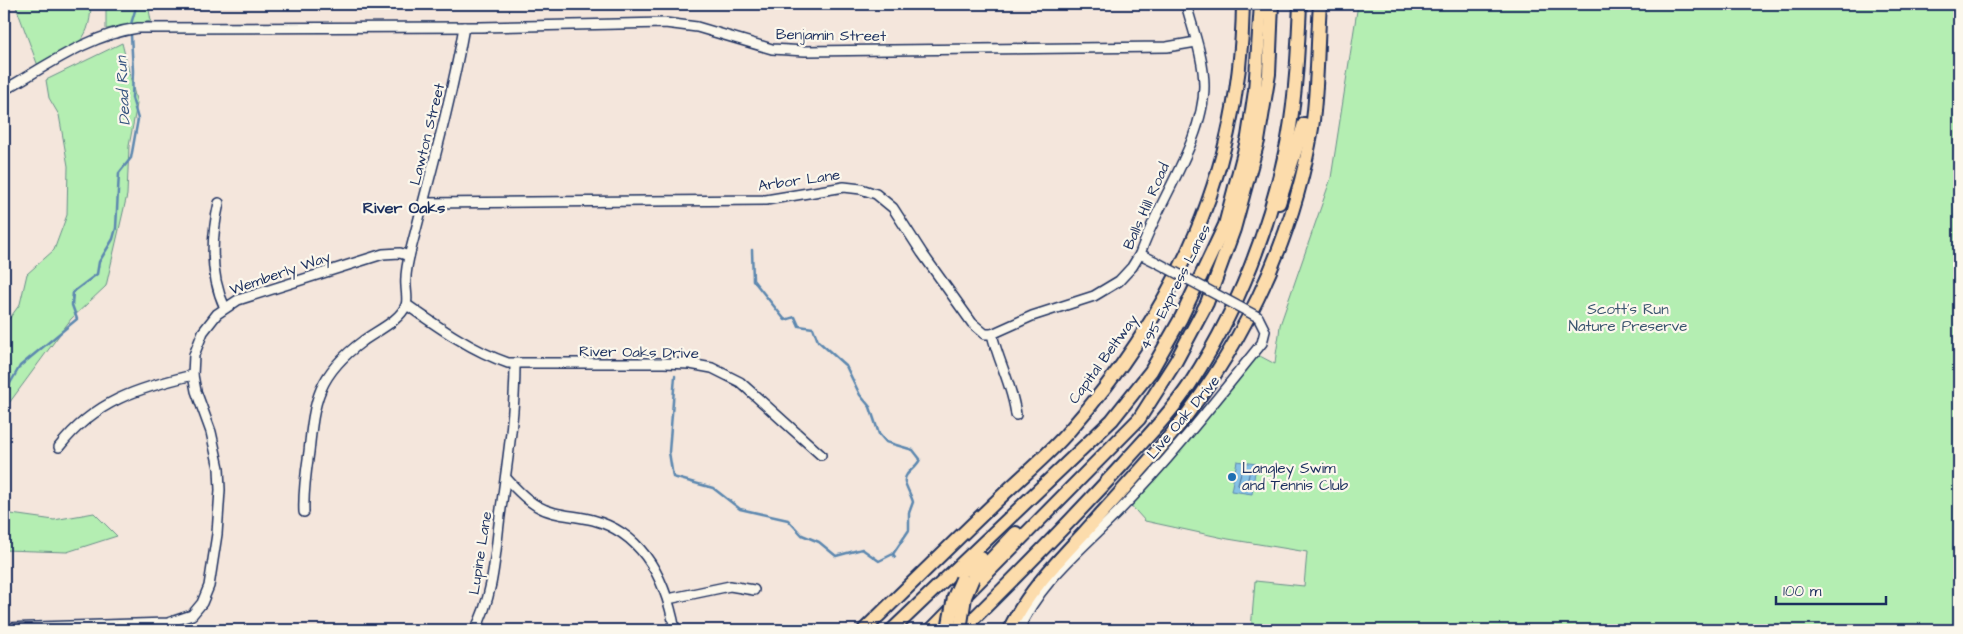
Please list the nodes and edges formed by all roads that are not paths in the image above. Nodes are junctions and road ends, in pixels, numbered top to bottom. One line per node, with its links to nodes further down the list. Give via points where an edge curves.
1 (1186, 4): 8 (street, Balls Hill Road)
2 (1243, 4): 35 (highway, Capital Beltway, via 1238,85 1220,169 1189,249 1140,340 1068,433)
3 (1261, 4): 23 (highway, 495 Express Lanes, via 1255,91 1248,136 1225,224 1182,318 1151,372)
4 (1272, 4): 22 (highway, 495 Express Lanes, via 1269,74 1258,141 1234,229 1207,302 1176,361)
5 (1300, 4): 15 (highway, via 1288,140)
6 (1320, 4): 9 (highway)
7 (464, 27): 8 (street, Benjamin Street, via 665,23 697,27 772,49 805,51 1167,47); 10 (street, Benjamin Street, via 123,30 94,40); 12 (street, Lawton Street)
8 (1196, 42): 13 (street, Balls Hill Road, via 1204,86 1200,114)
9 (1317, 43): 15 (highway, via 1302,134 1277,209); 40 (highway, via 1314,108 1301,181 1285,231 1248,319 1193,407 1043,576 1018,611)
10 (4, 90)
11 (219, 203): 17 (street, via 212,256 216,286)
12 (424, 203): 14 (street, Lawton Street); 18 (street, Arbor Lane, via 766,200 844,187 862,189 876,194 893,208 972,323 985,334)
13 (1140, 254): 18 (street, Balls Hill Road, via 1119,281 1094,296 1032,316); 41 (street, Live Oak Drive, bridge, via 1258,317 1265,331 1262,343 1175,448 1038,596)
14 (409, 256): 16 (street, Lawton Street); 17 (street, Wemberly Way, via 383,254 238,300)
15 (1254, 257): 39 (highway, via 1221,329 1184,391 1058,536)
16 (406, 305): 19 (street, via 488,355); 27 (street, via 389,323 346,354 319,392 312,417 303,491)
17 (225, 308): 20 (street, Wemberly Way, via 203,332 194,355)
18 (992, 334): 21 (street)
19 (515, 364): 25 (street, River Oaks Drive, via 664,363 712,368 740,382); 26 (street, via 515,398)
20 (193, 375): 24 (street, via 142,388 119,398 74,430); 32 (street, Wemberly Way, via 215,446 220,478 209,586 202,603 192,615 174,622)
21 (1016, 415)
22 (1139, 418): 28 (highway); 30 (highway, 495 Express Lanes)
23 (1112, 420): 28 (highway, via 1067,474 990,548); 36 (highway, 495 Express Lanes)
24 (58, 447)
25 (821, 455)
26 (506, 478): 31 (street, via 538,507 593,520 629,538 650,561); 33 (street, Lupine Lane, via 490,586)
27 (304, 512)
28 (967, 579): 30 (highway, bridge); 38 (highway, bridge, via 954,597)
29 (754, 590): 31 (street, via 730,586)
30 (965, 597): 37 (highway, 495 Express Lanes); 39 (highway, bridge)
31 (668, 599): 34 (street)
32 (4, 628)
33 (475, 630)
34 (676, 630)
35 (864, 630)
36 (892, 630)
37 (931, 630)
38 (948, 630)
39 (961, 630)
40 (1009, 630)
41 (1019, 630)

